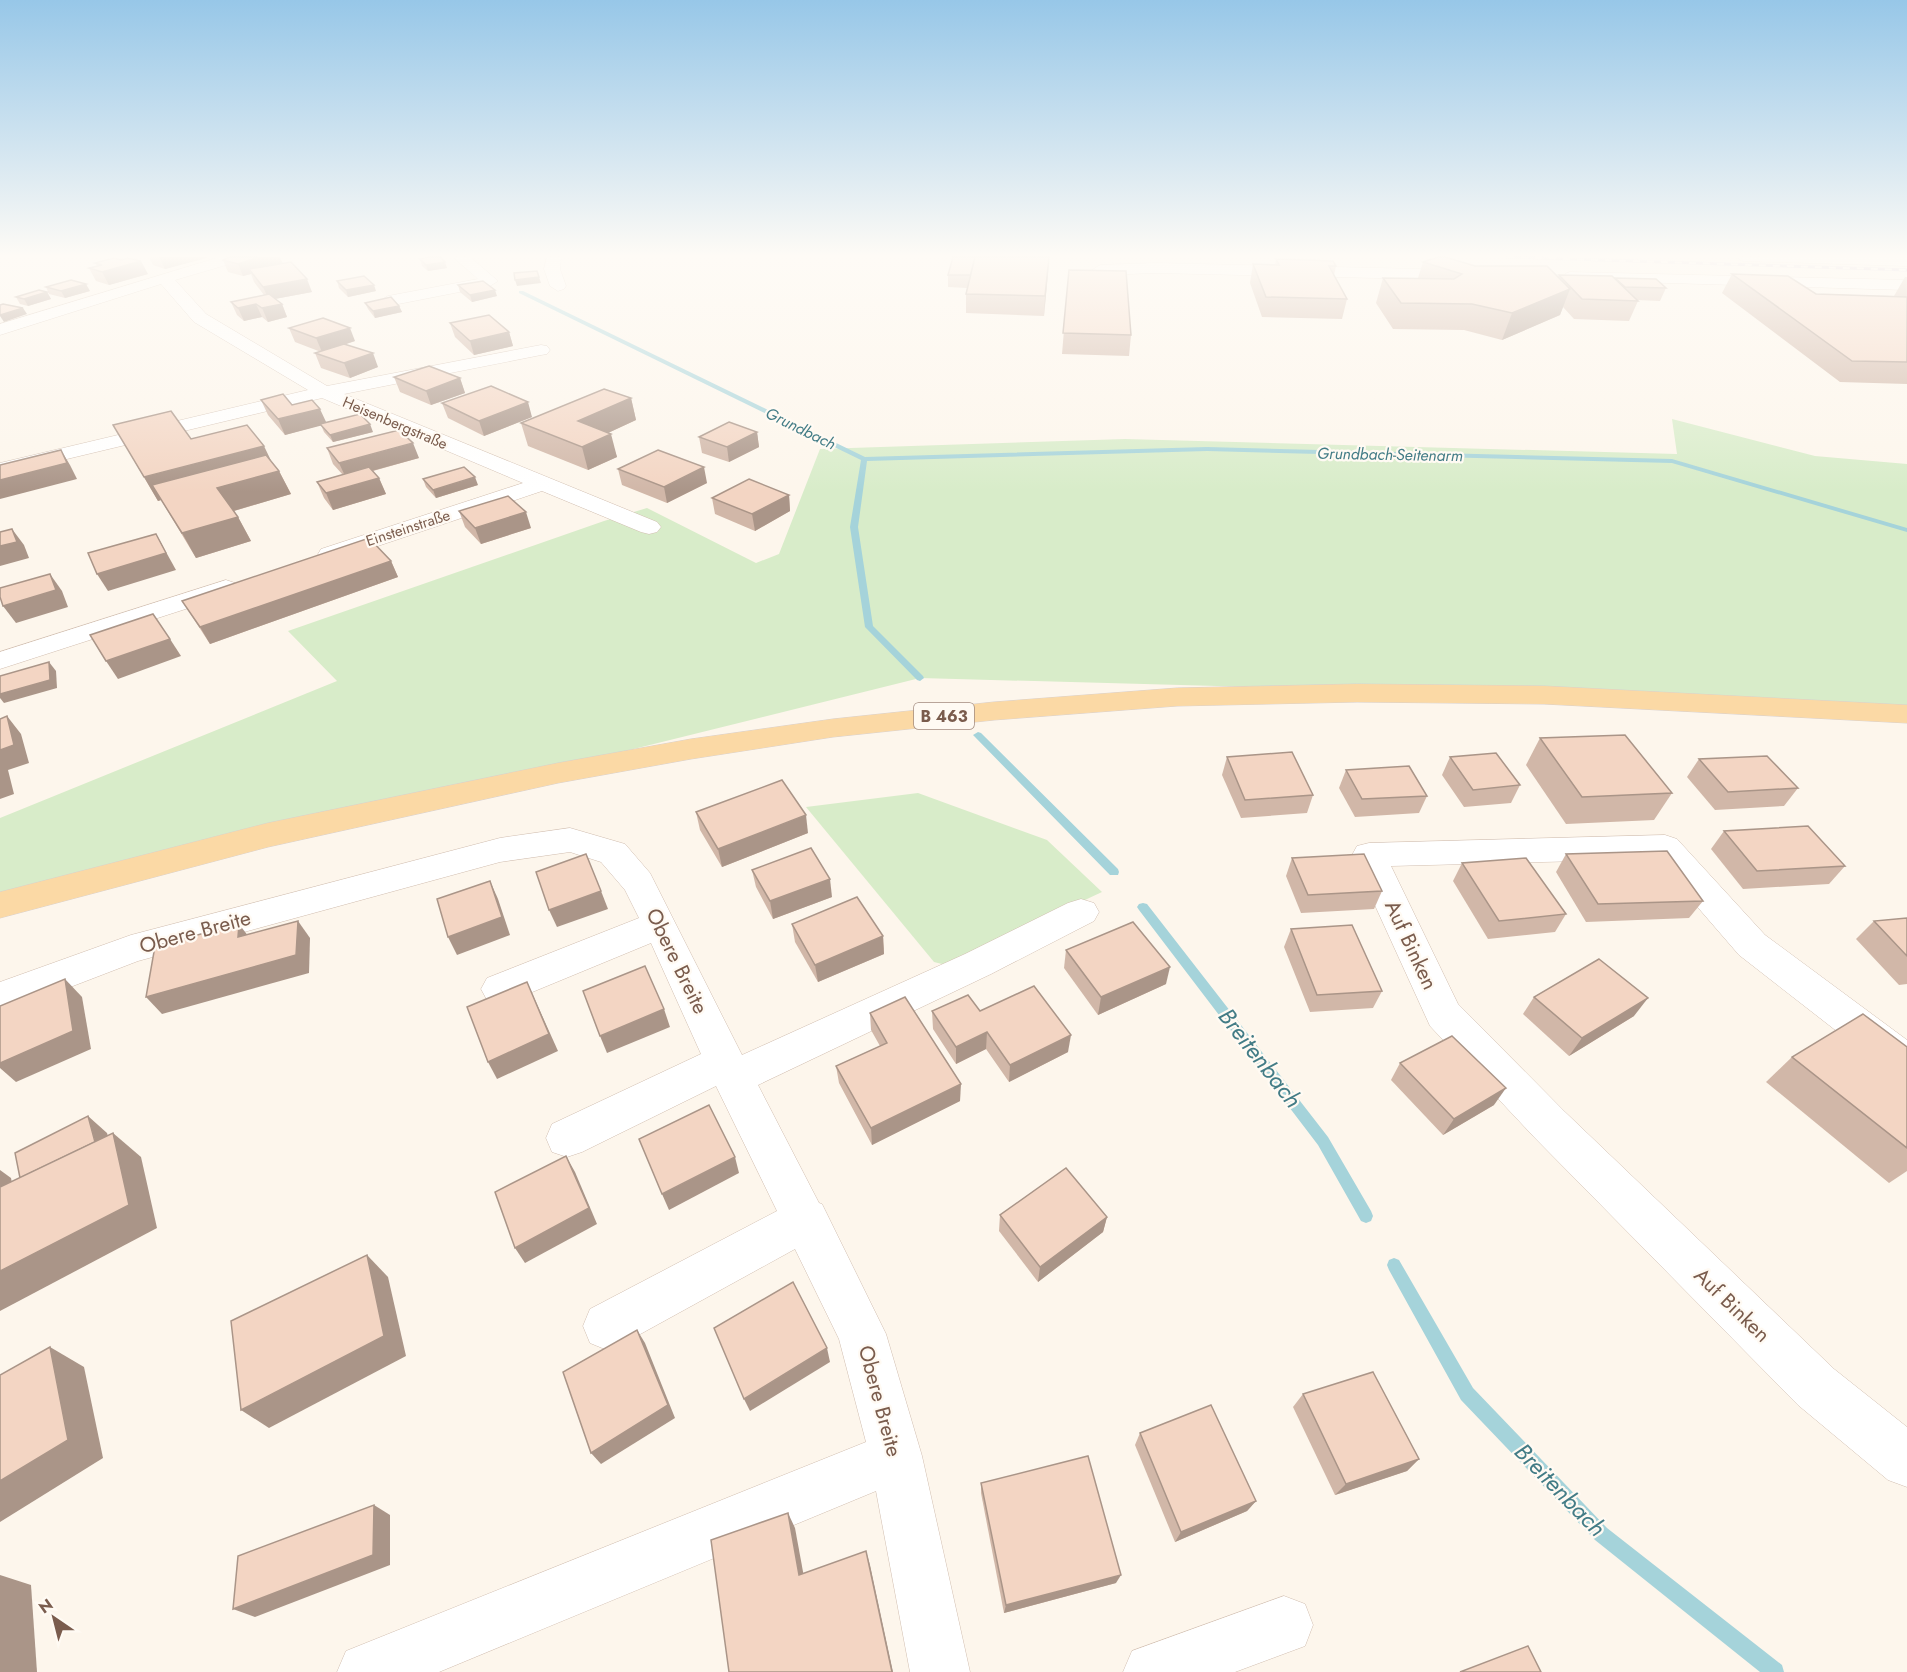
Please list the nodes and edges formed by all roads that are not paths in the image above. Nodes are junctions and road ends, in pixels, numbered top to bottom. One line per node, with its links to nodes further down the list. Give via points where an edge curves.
1 (229, 335): 3 (street, Heisenbergstraße)
2 (541, 350): 3 (street)
3 (324, 392): 4 (street); 5 (street, Heisenbergstraße)
4 (0, 469)
5 (542, 484): 6 (street, Heisenbergstraße); 7 (street, Einsteinstraße)
6 (649, 527)
7 (305, 562)
8 (249, 580): 9 (street)
9 (0, 662)
10 (1907, 714): 11 (main road, B 463, via 1544,695 1357,693 1177,697 994,711 833,728 558,773 268,836)
11 (0, 905)
12 (1081, 912): 17 (street, via 978,964)
13 (660, 924): 14 (street); 15 (street, Obere Breite, via 638,882 614,853 570,840 500,850 130,949); 17 (street, Obere Breite)
14 (500, 989)
15 (0, 998)
16 (1907, 1063): 22 (street, Auf Binken, via 1752,945 1665,847 1370,855 1444,1015 1816,1387)
17 (729, 1070): 18 (street); 19 (street, Obere Breite)
18 (567, 1138)
19 (806, 1219): 20 (street); 21 (street, Obere Breite, via 862,1334)
20 (607, 1326)
21 (896, 1456): 24 (street); 25 (street, Obere Breite)
22 (1907, 1461)
23 (1284, 1625): 26 (street)
24 (368, 1672)
25 (940, 1672)
26 (1153, 1672)

